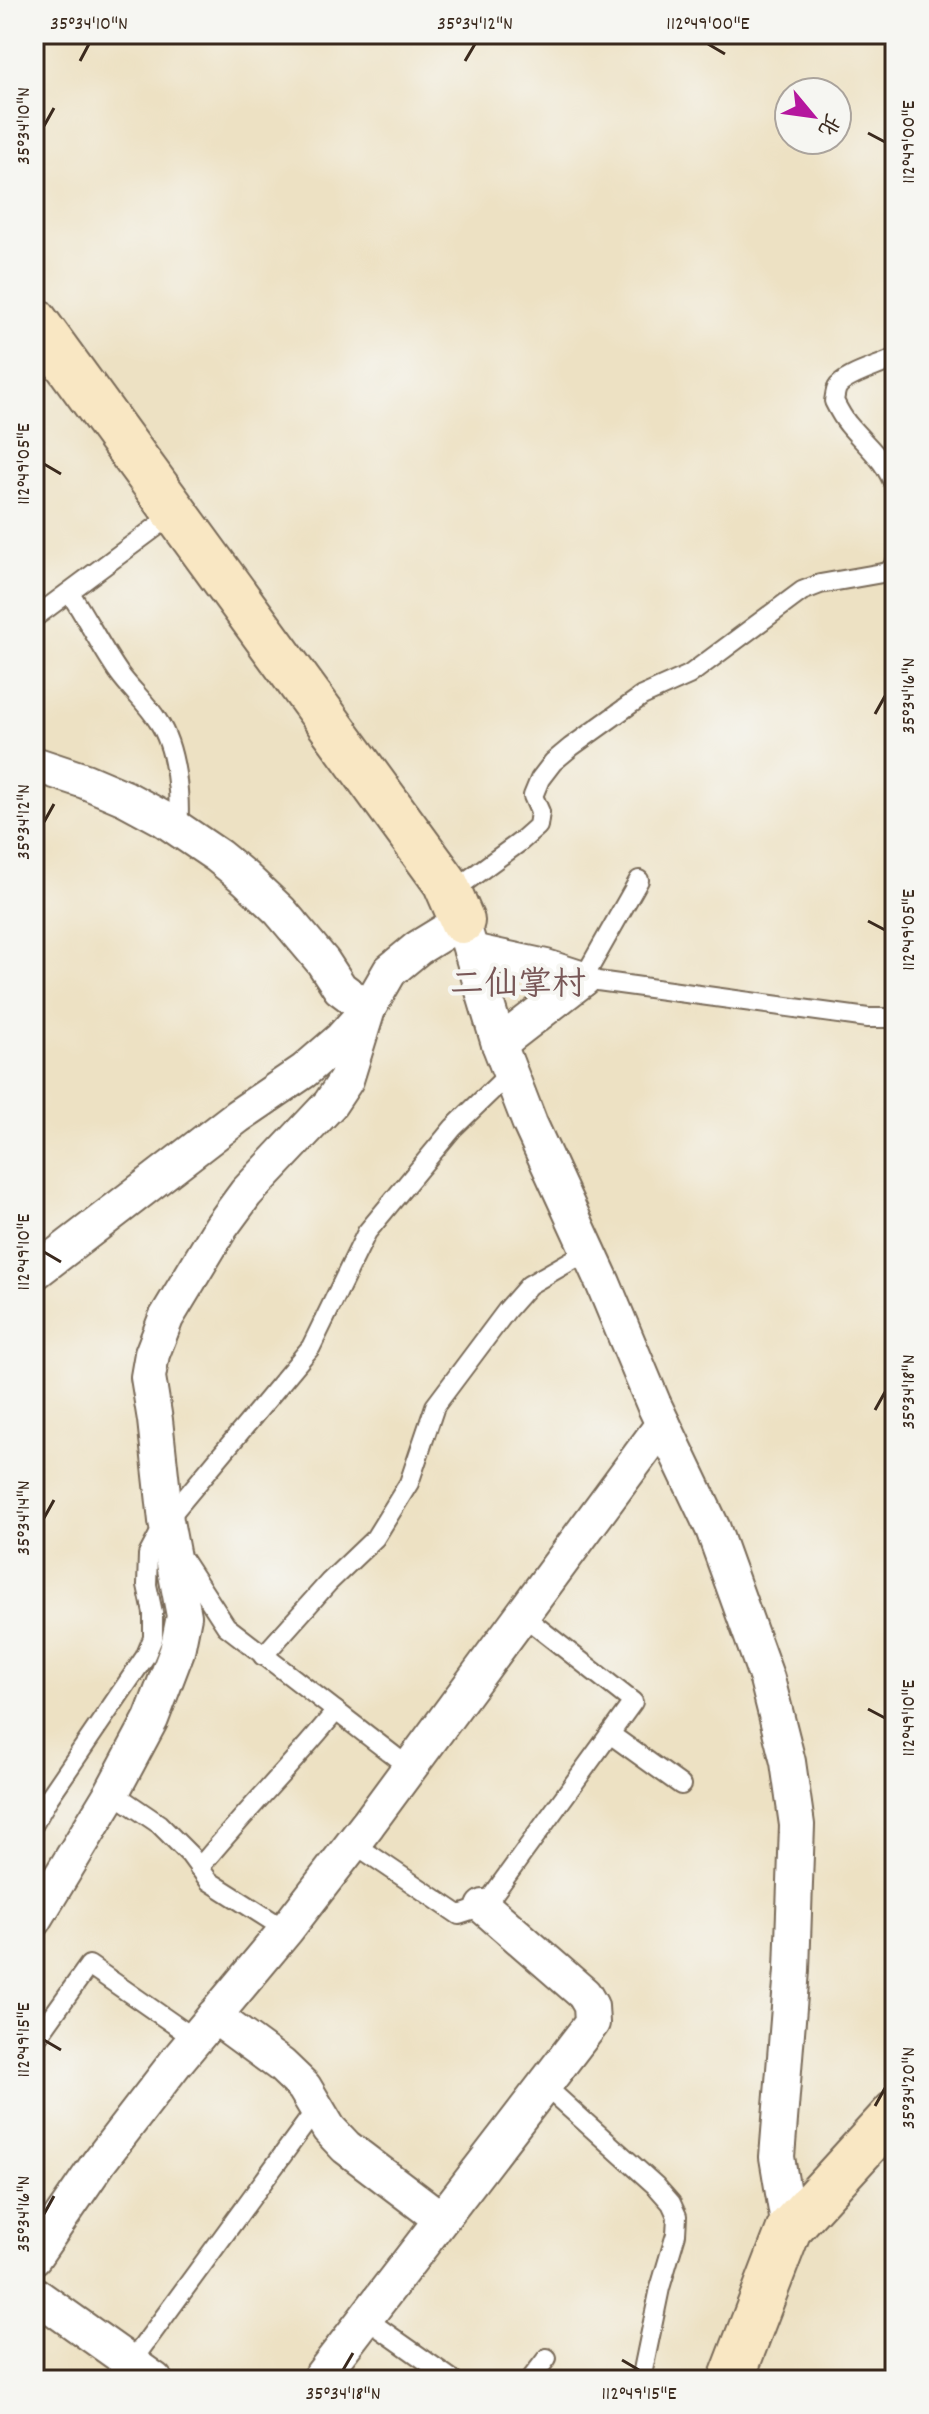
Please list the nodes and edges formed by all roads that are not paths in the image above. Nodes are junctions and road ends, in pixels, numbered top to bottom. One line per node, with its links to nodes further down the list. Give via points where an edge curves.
1 (34, 319): 4 (street)
2 (895, 358): 3 (lane, via 847,378 834,401 845,422 880,457)
3 (895, 488)
4 (175, 513): 6 (lane); 11 (street, via 438,872)
5 (895, 564): 11 (lane, via 888,572 802,591 689,675 629,704 571,747 540,779 533,796 540,812 538,826 520,842)
6 (70, 593): 7 (lane); 9 (lane, via 120,674 160,723 176,778)
7 (34, 618)
8 (34, 764): 9 (street, via 125,798)
9 (178, 829): 13 (street, via 245,878 301,934 340,988)
10 (639, 880): 12 (lane)
11 (461, 922): 12 (street, via 546,967); 13 (street, via 390,971); 15 (street)
12 (583, 979): 14 (lane); 15 (street)
13 (368, 1009): 17 (street, via 304,1071); 19 (street, via 346,1080 246,1193 166,1318 148,1377)
14 (895, 1018)
15 (505, 1058): 16 (street); 19 (lane, via 367,1232 311,1347)
16 (588, 1251): 18 (street); 21 (lane, via 529,1285 507,1310 435,1406 409,1483 375,1538)
17 (34, 1273)
18 (663, 1424): 20 (street); 39 (street, via 713,1529 767,1679 788,1762 797,1839 777,2157)
19 (166, 1521): 21 (lane, via 207,1600 226,1626); 26 (street, via 184,1616 177,1651 151,1719); 27 (lane, via 148,1555 153,1638 145,1657)
20 (522, 1615): 23 (lane, via 633,1702); 24 (street)
21 (263, 1656): 22 (lane)
22 (336, 1711): 24 (lane); 29 (lane)
23 (610, 1734): 25 (lane); 30 (lane)
24 (410, 1768): 28 (street)
25 (681, 1785)
26 (112, 1792): 29 (lane, via 159,1824); 31 (street)
27 (34, 1824)
28 (353, 1843): 30 (lane, via 459,1915); 32 (street)
29 (199, 1868): 32 (lane, via 209,1881)
30 (484, 1907): 35 (street, via 584,1994 591,2006 592,2023)
31 (34, 1921)
32 (286, 1930): 33 (street)
33 (205, 2028): 34 (lane, via 89,1965); 36 (street, via 281,2065); 40 (street, via 99,2162)
34 (34, 2042)
35 (544, 2085): 38 (street); 48 (lane, via 656,2186 677,2216)
36 (317, 2108): 38 (street, via 346,2147); 44 (lane)
37 (895, 2113): 39 (street)
38 (441, 2219): 42 (street)
39 (789, 2229): 49 (street)
40 (34, 2257)
41 (34, 2294): 44 (street)
42 (365, 2318): 45 (street); 46 (lane)
43 (547, 2358): 47 (lane)
44 (135, 2374)
45 (318, 2380)
46 (453, 2380)
47 (530, 2380)
48 (641, 2380)
49 (731, 2380)

